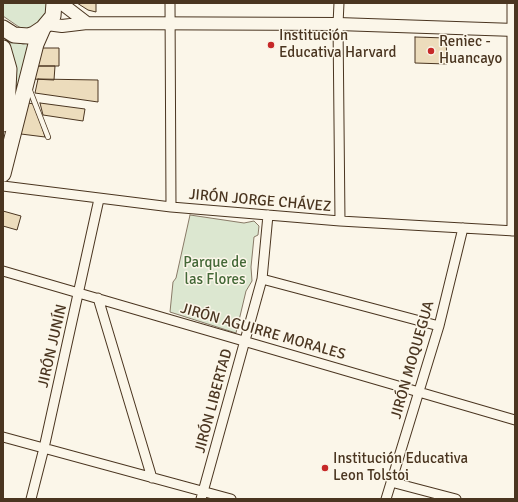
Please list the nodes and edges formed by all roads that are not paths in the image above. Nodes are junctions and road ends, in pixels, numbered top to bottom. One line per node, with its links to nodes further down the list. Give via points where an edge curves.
1 (54, 3): 10 (highway, via 53,16)
2 (60, 3): 6 (street)
3 (170, 3): 8 (street)
4 (339, 3): 9 (street)
5 (512, 3): 12 (street)
6 (71, 7): 7 (street)
7 (87, 22): 8 (street); 10 (street)
8 (170, 24): 9 (street); 22 (street)
9 (338, 24): 12 (street); 24 (street)
10 (45, 26): 11 (highway, via 34,34 23,36 14,35); 14 (highway, via 36,44)
11 (3, 28)
12 (513, 30): 26 (street)
13 (3, 48): 15 (highway, via 9,69)
14 (26, 81): 16 (highway); 18 (lane)
15 (6, 91): 16 (street); 17 (highway, via 8,109)
16 (23, 98): 19 (highway)
17 (3, 124)
18 (48, 137)
19 (3, 174)
20 (3, 186): 21 (street, JIRÓN JORGE CHÁVEZ)
21 (99, 199): 22 (street, JIRÓN JORGE CHÁVEZ); 29 (street, JIRÓN JUNÍN)
22 (171, 207): 23 (street, JIRÓN JORGE CHÁVEZ)
23 (268, 215): 24 (street, JIRÓN JORGE CHÁVEZ); 28 (street, JIRÓN LIBERTAD)
24 (340, 221): 25 (street, JIRÓN JORGE CHÁVEZ)
25 (463, 228): 26 (street, JIRÓN JORGE CHÁVEZ); 31 (street, JIRÓN MOQUEGUA)
26 (513, 231)
27 (3, 270): 29 (street, JIRÓN AGUIRRE MORALES)
28 (262, 279): 31 (street); 32 (street, JIRÓN LIBERTAD)
29 (80, 293): 30 (street, JIRÓN AGUIRRE MORALES); 36 (street, JIRÓN JUNÍN)
30 (98, 298): 32 (street, JIRÓN AGUIRRE MORALES); 37 (street)
31 (439, 326): 33 (street, JIRÓN MOQUEGUA)
32 (244, 341): 33 (street, JIRÓN AGUIRRE MORALES); 39 (street, JIRÓN LIBERTAD)
33 (419, 392): 34 (street, JIRÓN AGUIRRE MORALES); 38 (street, JIRÓN MOQUEGUA)
34 (515, 420)
35 (3, 436): 36 (street)
36 (44, 448): 37 (street); 40 (street, JIRÓN JUNÍN)
37 (152, 478): 39 (street)
38 (391, 482): 42 (street, JIRÓN MOQUEGUA); 43 (street)
39 (202, 495): 41 (street)
40 (30, 499)
41 (231, 499)
42 (386, 499)
43 (456, 499)

